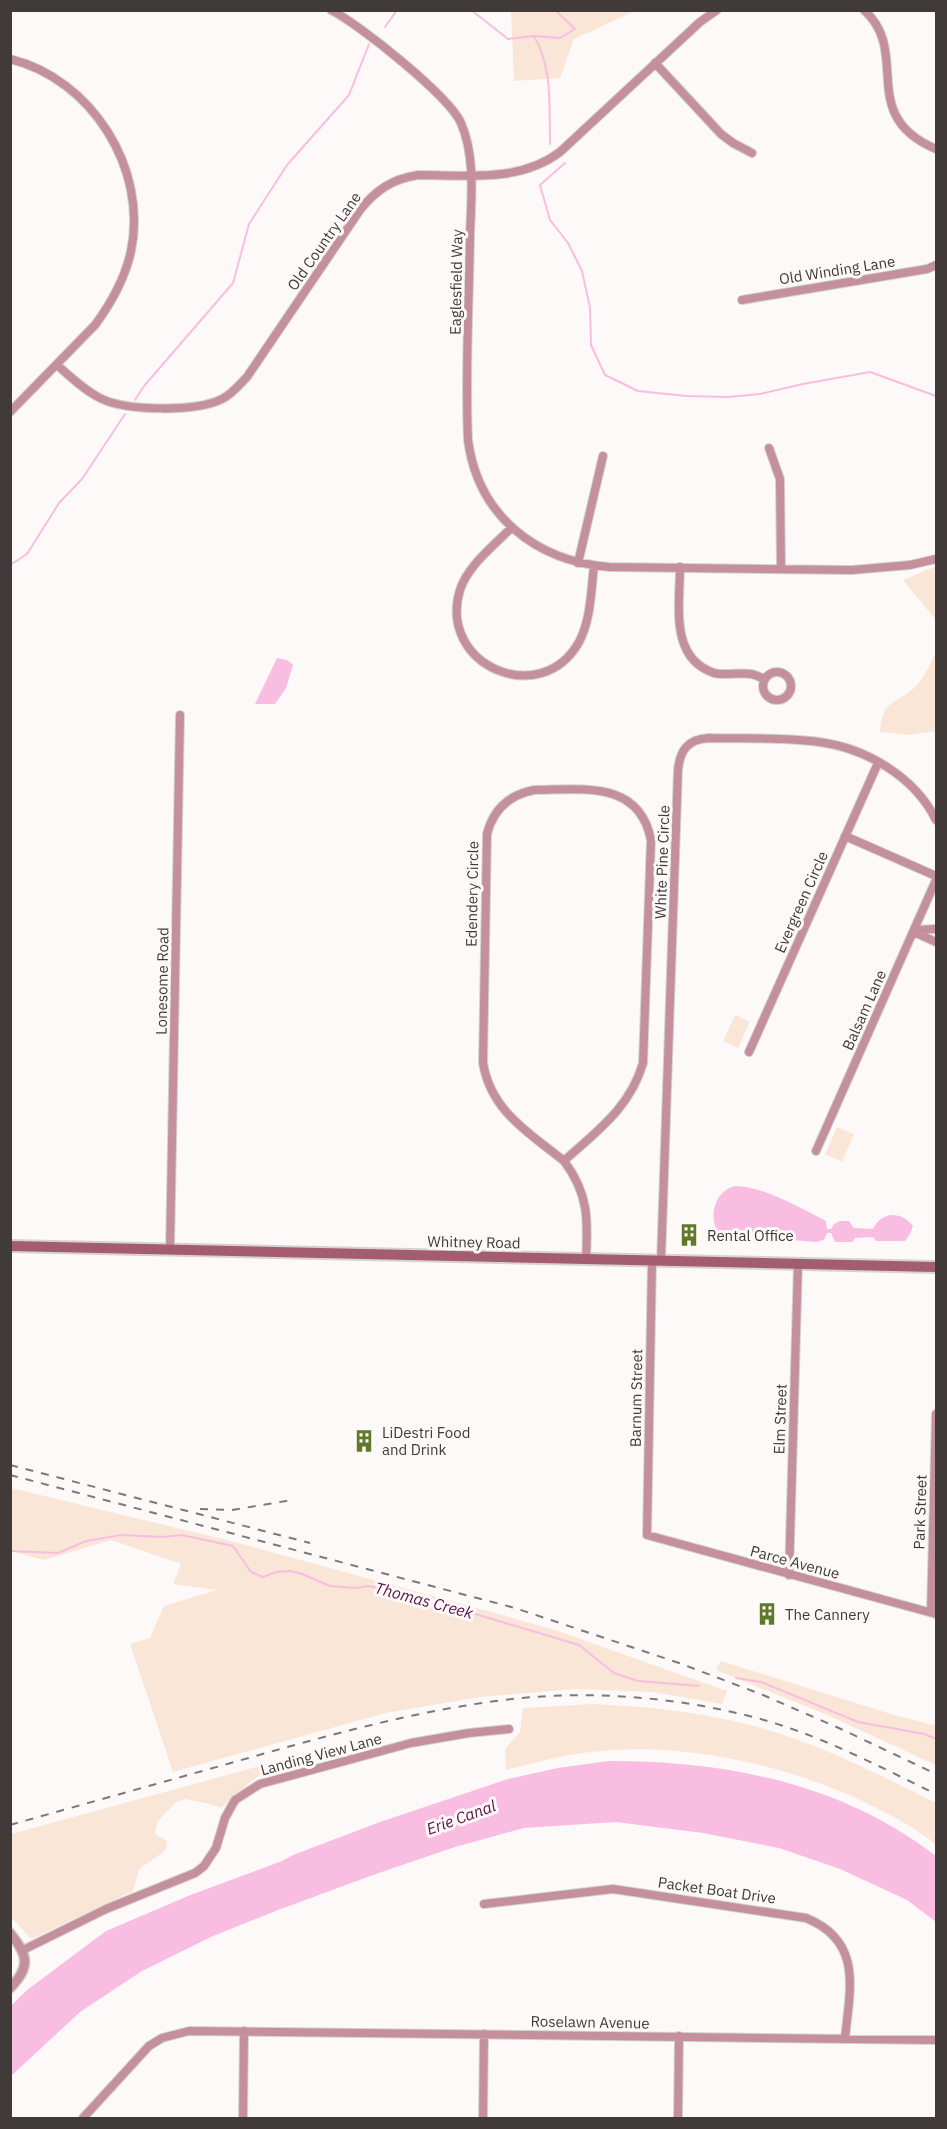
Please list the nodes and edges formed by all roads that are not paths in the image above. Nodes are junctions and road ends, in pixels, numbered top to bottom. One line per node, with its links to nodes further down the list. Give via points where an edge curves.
1 (331, 10): 8 (street, Eaglesfield Way, via 356,25 448,104 464,130)
2 (717, 10): 5 (street, Old Country Lane)
3 (864, 10): 6 (street, via 882,36 889,98 896,116 915,138)
4 (10, 59): 11 (street, via 56,79 85,102 118,148 133,204 131,251 121,282 95,325)
5 (656, 63): 7 (street, via 721,134); 8 (street, Old Country Lane, via 548,160 512,174)
6 (936, 149)
7 (752, 153)
8 (471, 175): 11 (street, Old Country Lane, via 405,177 380,188 250,372 222,399 188,407 113,403 92,393); 15 (street, Eaglesfield Way, via 468,440 481,486)
9 (936, 265): 10 (street, Old Winding Lane)
10 (742, 300)
11 (57, 365): 12 (street)
12 (10, 412)
13 (769, 448): 20 (street, via 780,479)
14 (603, 456): 17 (street)
15 (512, 527): 17 (street, Eaglesfield Way, via 538,547); 18 (street, via 467,575 458,599 461,634 475,656 490,667 507,674 533,675 567,658 585,626)
16 (936, 559): 20 (street, Eaglesfield Way, via 879,569)
17 (578, 563): 18 (street, Eaglesfield Way)
18 (594, 566): 19 (street, Eaglesfield Way)
19 (680, 567): 20 (street, Eaglesfield Way); 21 (street, via 680,634 691,658 715,673 752,674)
20 (781, 569)
21 (764, 679)
22 (180, 714): 34 (street, Lonesome Road)
23 (878, 763): 24 (street, White Pine Circle, via 903,777); 25 (street, Evergreen Circle); 36 (street, White Pine Circle, via 837,746 802,740 702,739 690,742 681,754)
24 (936, 820)
25 (845, 836): 26 (street); 30 (street, Evergreen Circle)
26 (936, 878): 28 (street, Balsam Lane)
27 (936, 929): 28 (street)
28 (915, 931): 29 (street); 31 (street, Balsam Lane)
29 (936, 942)
30 (749, 1052)
31 (816, 1151)
32 (564, 1161): 32 (street, Edendery Circle, via 625,1103 643,1063 651,840 641,814 620,796 600,791 534,790 504,803 492,818 487,834 483,1063 491,1092 503,1109); 35 (street, Edendery Circle, via 578,1181 585,1201)
33 (10, 1246): 34 (main road, Whitney Road)
34 (170, 1249): 35 (main road, Whitney Road)
35 (586, 1260): 36 (main road, Whitney Road)
36 (656, 1261): 37 (main road, Whitney Road); 41 (street, Barnum Street)
37 (798, 1264): 38 (main road, Whitney Road); 42 (street, Elm Street)
38 (936, 1268)
39 (936, 1414): 40 (street, Park Street)
40 (935, 1481): 43 (street, Park Street)
41 (646, 1535): 42 (street, Parce Avenue)
42 (789, 1575): 43 (street, Parce Avenue)
43 (934, 1613)
44 (509, 1729): 47 (street, Landing View Lane, via 411,1743 260,1784 235,1800 216,1848 195,1873 106,1909)
45 (484, 1904): 52 (street, Packet Boat Drive, via 613,1889 806,1918 835,1936 847,1956 850,1982)
46 (10, 1933): 47 (street)
47 (23, 1950): 48 (street, via 25,1967)
48 (10, 1988)
49 (244, 2031): 50 (street, Roselawn Avenue); 54 (street, Roselawn Avenue, via 189,2031 155,2041); 55 (street)
50 (484, 2034): 51 (street, Roselawn Avenue); 56 (street)
51 (679, 2036): 52 (street, Roselawn Avenue); 57 (street)
52 (845, 2038): 53 (street, Roselawn Avenue)
53 (936, 2040)
54 (83, 2118)
55 (243, 2118)
56 (483, 2118)
57 (678, 2118)

